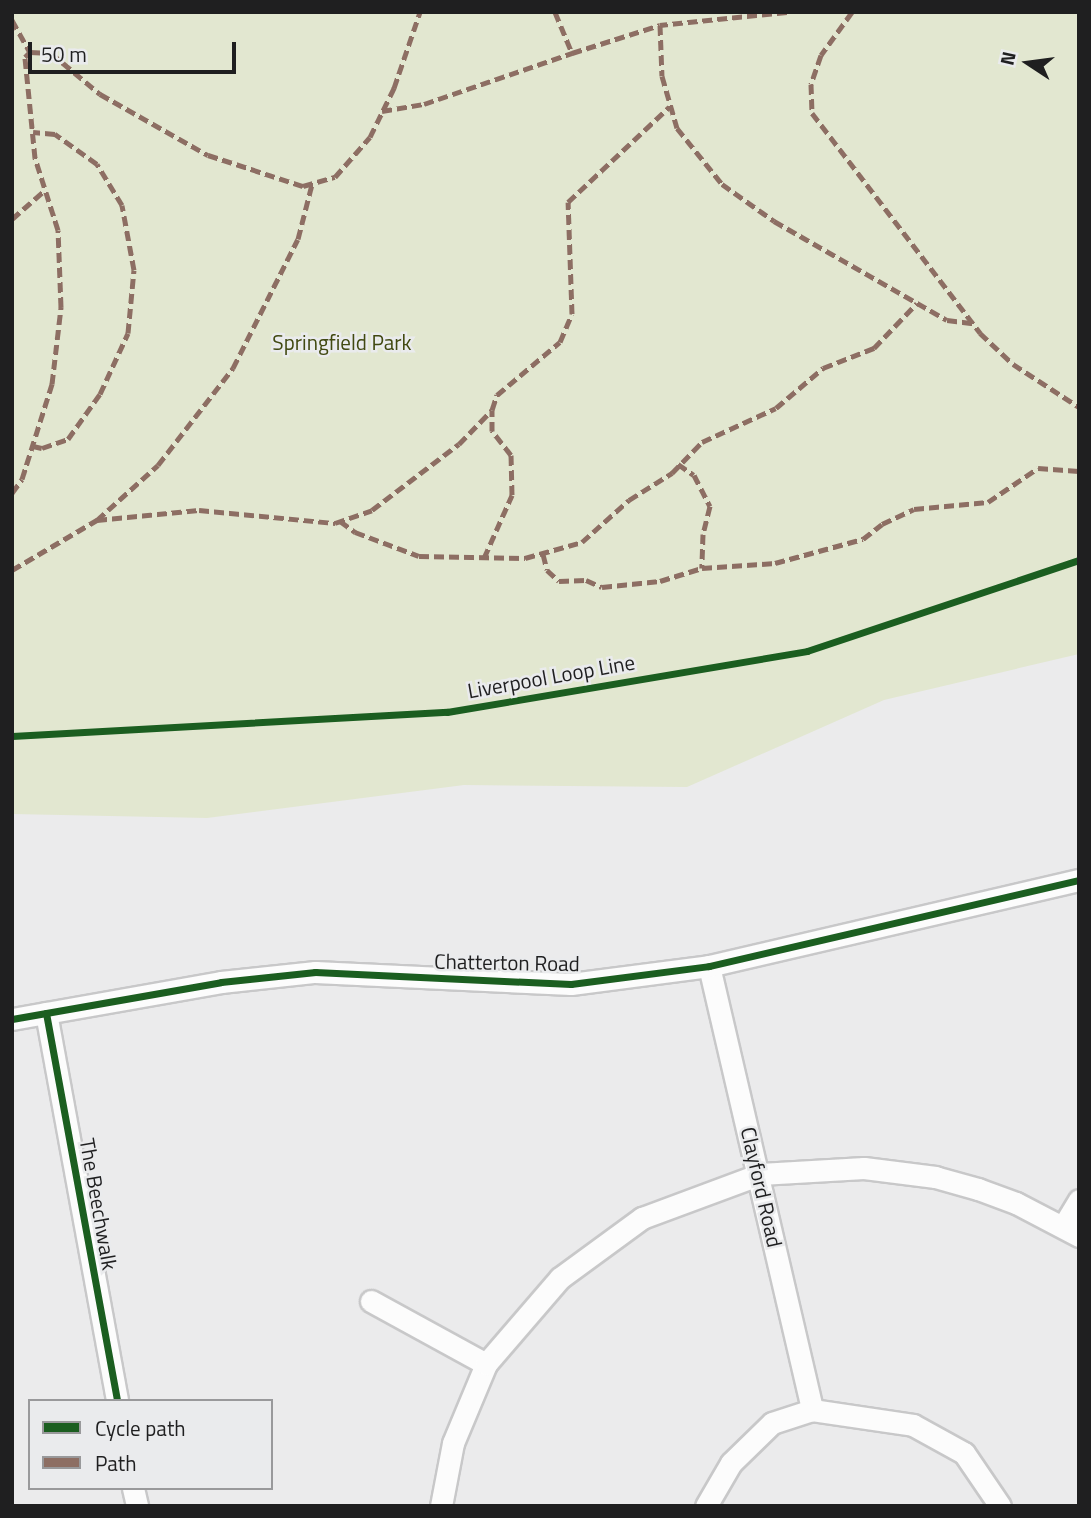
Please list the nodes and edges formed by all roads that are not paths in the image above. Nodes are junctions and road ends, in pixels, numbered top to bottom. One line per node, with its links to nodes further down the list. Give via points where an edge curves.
1 (1079, 880): 2 (street, Chatterton Road)
2 (709, 966): 3 (street, Chatterton Road, via 571,984 315,972 221,982); 5 (street, Clayford Road)
3 (46, 1013): 4 (street, Chatterton Road); 10 (street, The Beechwalk)
4 (12, 1019)
5 (760, 1174): 7 (street, via 896,1170 978,1189); 9 (street, via 642,1218 560,1278); 11 (street, Clayford Road)
6 (1079, 1200): 7 (street)
7 (1071, 1231)
8 (371, 1301): 9 (street)
9 (486, 1364): 12 (street, via 453,1443)
10 (117, 1399)
11 (812, 1410): 13 (street, via 772,1423 731,1463); 14 (street, via 913,1426 964,1453)
12 (441, 1506)
13 (706, 1506)
14 (1000, 1506)

